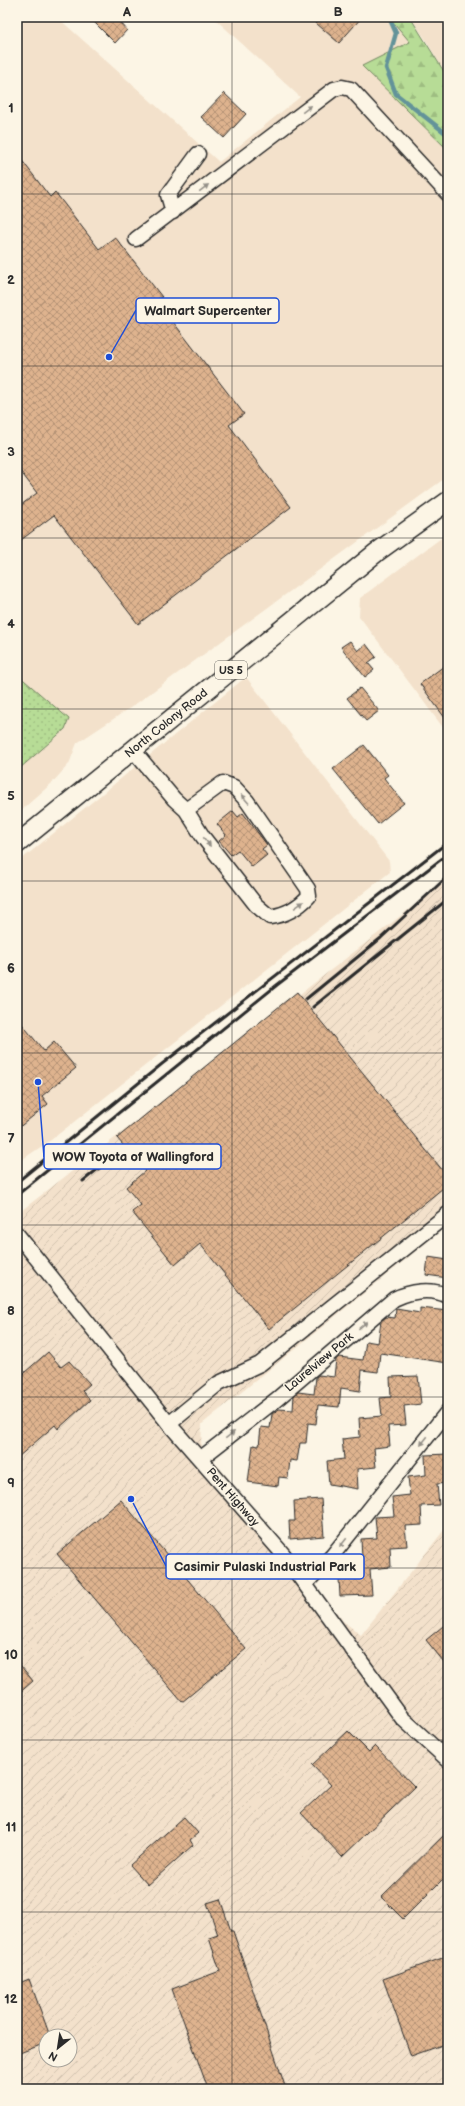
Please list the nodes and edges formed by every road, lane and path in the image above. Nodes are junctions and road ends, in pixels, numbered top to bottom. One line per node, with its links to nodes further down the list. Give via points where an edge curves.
1 (198, 154): 3 (street, via 168,195)
2 (448, 194): 3 (street, one-way to 2, via 334,89 342,87 351,89)
3 (173, 212): 4 (street)
4 (136, 239)
5 (448, 501): 6 (main road, North Colony Road / US 5, via 377,552)
6 (133, 750): 7 (street); 8 (main road, North Colony Road / US 5)
7 (186, 810): 7 (street, one-way to 7, via 256,905 270,917 283,916 308,896 308,889 247,801 234,787 223,783)
8 (17, 844)
9 (448, 1214): 13 (street, via 260,1364 219,1382)
10 (17, 1234): 13 (street, Pent Highway)
11 (448, 1296): 14 (street, Laurelview Park, one-way to 11, via 277,1399 394,1299 413,1292 427,1291)
12 (448, 1411): 15 (street, one-way to 15, via 332,1556)
13 (169, 1424): 14 (street, Pent Highway)
14 (200, 1459): 15 (street, Pent Highway, via 283,1554)
15 (305, 1584): 16 (street, Pent Highway, via 402,1718)
16 (448, 1760)

